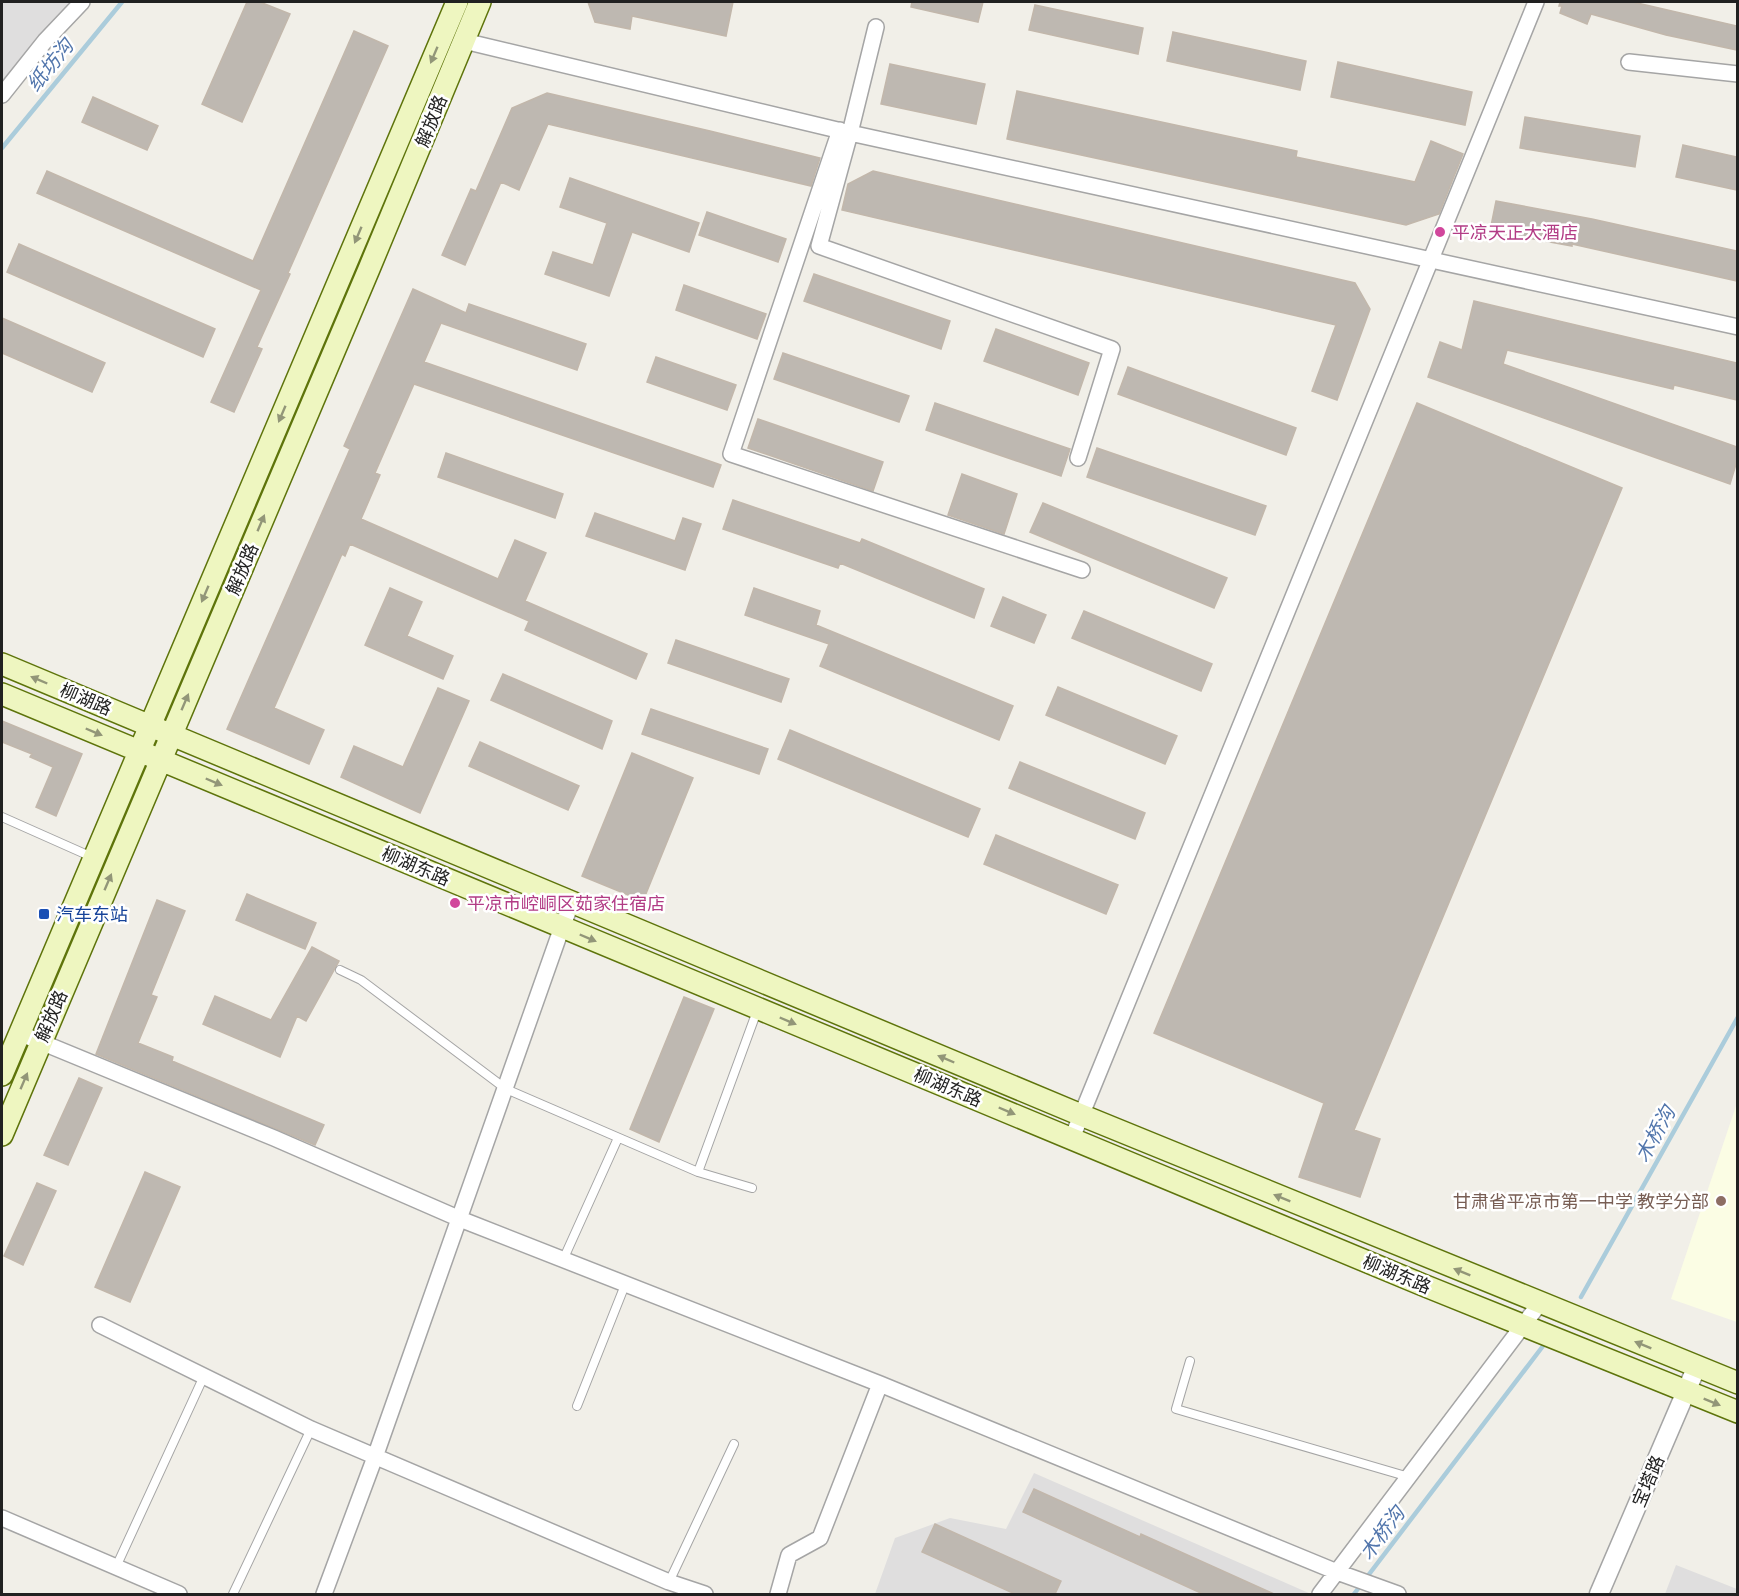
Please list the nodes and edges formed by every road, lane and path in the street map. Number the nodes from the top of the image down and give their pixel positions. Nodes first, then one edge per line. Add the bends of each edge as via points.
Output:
1 (82, 2) edge
2 (457, 2) edge
3 (480, 2) edge
4 (1536, 2) edge
5 (876, 27) dead end
6 (464, 41) junction
7 (1629, 62) dead end
8 (1737, 74) edge
9 (2, 95) edge
10 (845, 131) junction
11 (1432, 259) junction
12 (1737, 327) edge
13 (1078, 458) dead end
14 (1083, 570) dead end
15 (2, 664) edge
16 (2, 694) edge
17 (150, 726) junction
18 (171, 735) junction
19 (139, 751) junction
20 (160, 760) junction
21 (2, 818) edge
22 (94, 857) junction
23 (572, 902) junction
24 (562, 927) junction
25 (340, 970) dead end
26 (758, 1008) junction
27 (19, 1033) junction
28 (40, 1041) junction
29 (2, 1075) edge
30 (506, 1089) junction
31 (1081, 1115) junction
32 (2, 1135) edge
33 (618, 1138) junction
34 (1072, 1138) junction
35 (698, 1172) junction
36 (752, 1188) dead end
37 (460, 1219) junction
38 (563, 1260) junction
39 (624, 1285) junction
40 (1540, 1303) junction
41 (100, 1325) dead end
42 (1523, 1326) junction
43 (1190, 1361) dead end
44 (1697, 1366) junction
45 (204, 1376) junction
46 (1737, 1383) edge
47 (880, 1384) junction
48 (1687, 1392) junction
49 (577, 1406) dead end
50 (1737, 1412) edge
51 (311, 1429) junction
52 (734, 1444) dead end
53 (375, 1457) junction
54 (1409, 1477) junction
55 (2, 1518) edge
56 (116, 1567) junction
57 (1344, 1575) junction
58 (669, 1582) junction
59 (179, 1594) edge
60 (233, 1594) edge
61 (324, 1594) edge
62 (705, 1594) edge
63 (778, 1594) edge
64 (1320, 1594) edge
65 (1398, 1594) edge
66 (1599, 1594) edge

1 - 9 street via 45,40
2 -> 17 main road, 解放路
3 - 6 main road, 解放路
4 - 11 street
5 - 10 street
6 - 10 street
18 -> 6 main road, 解放路
7 - 8 street
10 - 11 street
10 - 13 street via 819,246 1112,349
10 - 14 street via 731,454
11 - 12 street
11 - 31 street
17 -> 15 main road, 柳湖路
16 -> 19 main road, 柳湖路
17 - 18 main road, 柳湖路
17 - 19 main road, 解放路
18 - 20 main road, 解放路
18 - 23 main road, 柳湖东路
19 - 20 main road, 柳湖路
19 - 22 main road, 解放路
20 -> 24 main road, 柳湖东路
28 -> 20 main road, 解放路
21 - 22 lane
22 - 27 main road, 解放路
23 - 24 street
31 -> 23 main road, 柳湖东路
24 -> 26 main road, 柳湖东路
24 - 30 street
25 - 30 lane via 361,980
26 -> 34 main road, 柳湖东路
26 - 35 lane
27 - 28 street
27 - 29 main road, 解放路
32 -> 28 main road, 解放路
28 - 37 street
30 - 33 lane
30 - 37 street
31 - 34 street
40 -> 31 main road, 柳湖东路
33 - 35 lane
33 - 38 lane
34 - 42 main road, 柳湖东路
35 - 36 lane
37 - 38 street
37 - 53 street
38 - 39 street
39 - 47 street
39 - 49 lane
40 - 42 street
44 -> 40 main road, 柳湖东路
41 - 45 street
42 - 48 main road, 柳湖东路
42 - 54 street
43 - 54 lane via 1176,1409
44 - 46 main road, 柳湖东路
44 - 48 street, 宝塔路
45 - 51 street
45 - 56 lane
47 - 57 street
47 - 63 street via 820,1538 789,1555
48 -> 50 main road, 柳湖东路
48 - 66 street, 宝塔路
51 - 53 street
51 - 60 lane
52 - 58 lane
53 - 58 street
53 - 61 street
54 - 57 street
55 - 56 street
56 - 59 street
57 - 64 street
57 - 65 street
58 - 62 street

